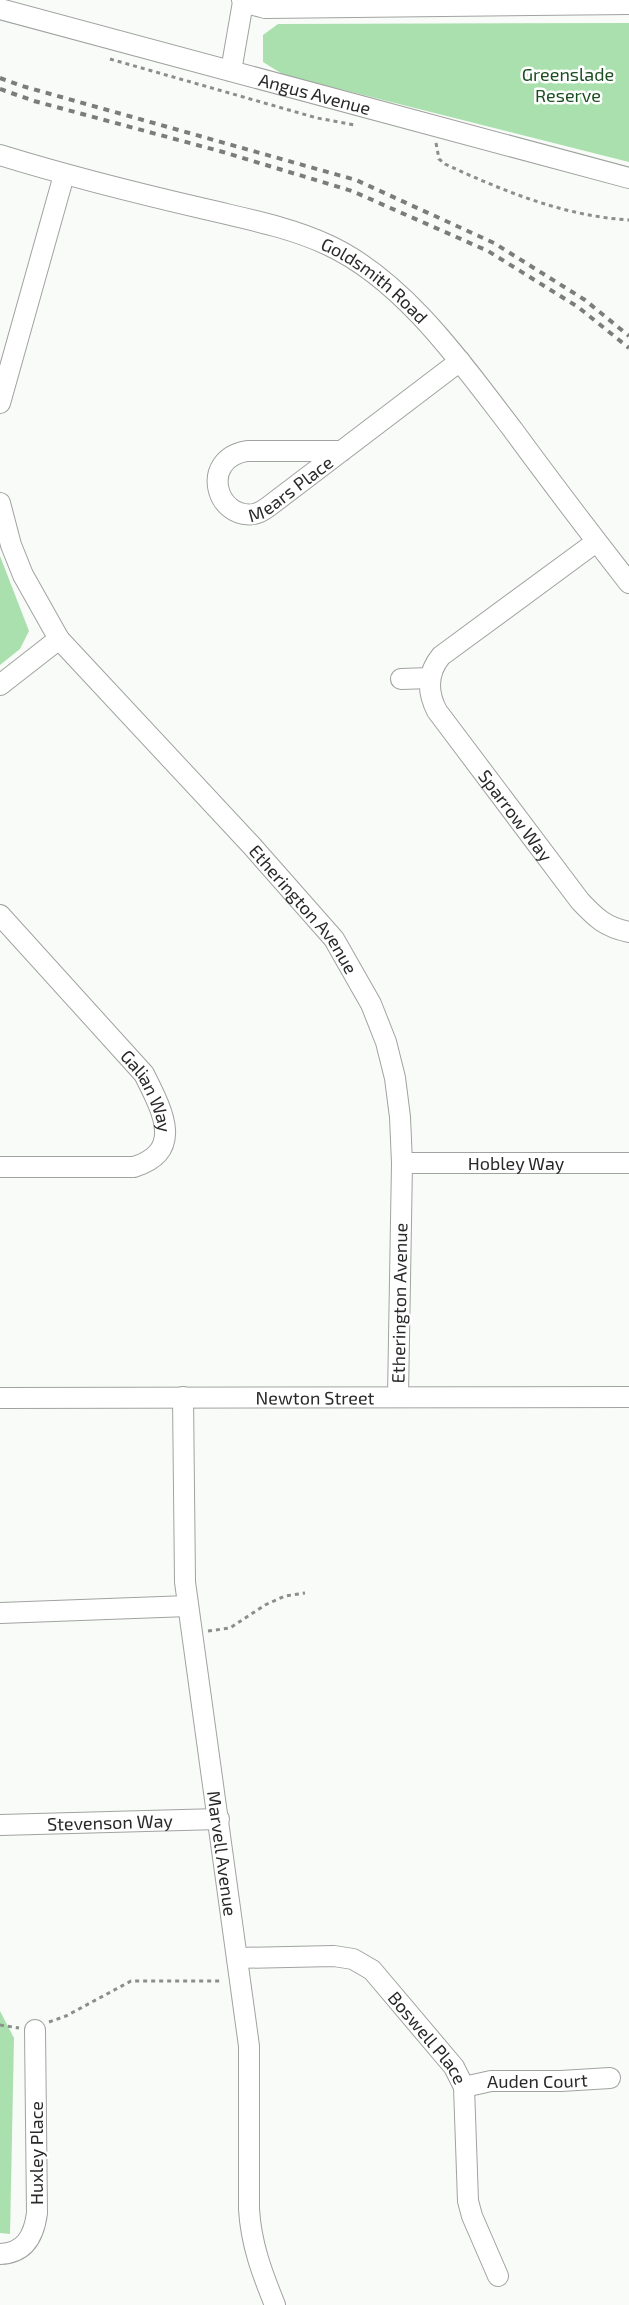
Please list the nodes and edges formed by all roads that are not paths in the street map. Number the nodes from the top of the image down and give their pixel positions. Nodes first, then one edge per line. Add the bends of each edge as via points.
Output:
1 (242, 1) edge
2 (629, 4) edge
3 (0, 9) edge
4 (231, 71) junction
5 (0, 154) edge
6 (64, 175) junction
7 (629, 178) edge
8 (460, 361) junction
9 (0, 403) edge
10 (342, 452) junction
11 (0, 503) edge
12 (596, 542) junction
13 (629, 584) edge
14 (59, 639) junction
15 (430, 678) junction
16 (401, 679) dead end
17 (0, 685) edge
18 (0, 915) edge
19 (629, 932) edge
20 (629, 1162) edge
21 (402, 1163) junction
22 (0, 1167) edge
23 (398, 1397) junction
24 (629, 1397) edge
25 (0, 1398) edge
26 (183, 1398) junction
27 (188, 1606) junction
28 (0, 1613) edge
29 (219, 1819) junction
30 (0, 1824) edge
31 (237, 1958) junction
32 (35, 2030) road end
33 (610, 2078) dead end
34 (464, 2087) junction
35 (0, 2254) edge
36 (498, 2276) dead end
37 (275, 2305) edge

1 - 2 street via 264,8
1 - 4 street
3 - 4 street, Angus Avenue
4 - 7 street, Angus Avenue
5 - 6 street, Goldsmith Road
6 - 8 street, Goldsmith Road via 254,221 328,244 383,280
6 - 9 street
8 - 10 street, Mears Place
8 - 12 street, Goldsmith Road
10 - 10 street, Mears Place via 268,508 255,514 230,508 218,488 222,466 235,453
11 - 14 street, Etherington Avenue via 23,575
12 - 13 street, Goldsmith Road
12 - 15 street via 441,656
14 - 17 street
14 - 21 street, Etherington Avenue via 334,939 371,1004 386,1042 395,1078
15 - 16 street
15 - 19 street, Sparrow Way via 431,700 437,711 580,900 598,920
18 - 22 street, Galian Way via 144,1074 154,1094 166,1135 164,1146 157,1155 150,1162 134,1167
20 - 21 street, Hobley Way
21 - 23 street, Etherington Avenue
23 - 24 street, Newton Street
23 - 26 street, Newton Street
25 - 26 street, Newton Street
26 - 27 street, Marvell Avenue via 183,1552
27 - 28 street
27 - 29 street, Marvell Avenue
29 - 30 street, Stevenson Way
29 - 31 street, Marvell Avenue
31 - 34 street, Boswell Place via 334,1956 353,1959 372,1970 454,2067
31 - 37 street, Marvell Avenue via 249,2046 250,2232
32 - 35 street, Huxley Place via 35,2227 24,2247 16,2252
33 - 34 street, Auden Court via 561,2082 490,2081
34 - 36 street, Boswell Place via 468,2201

